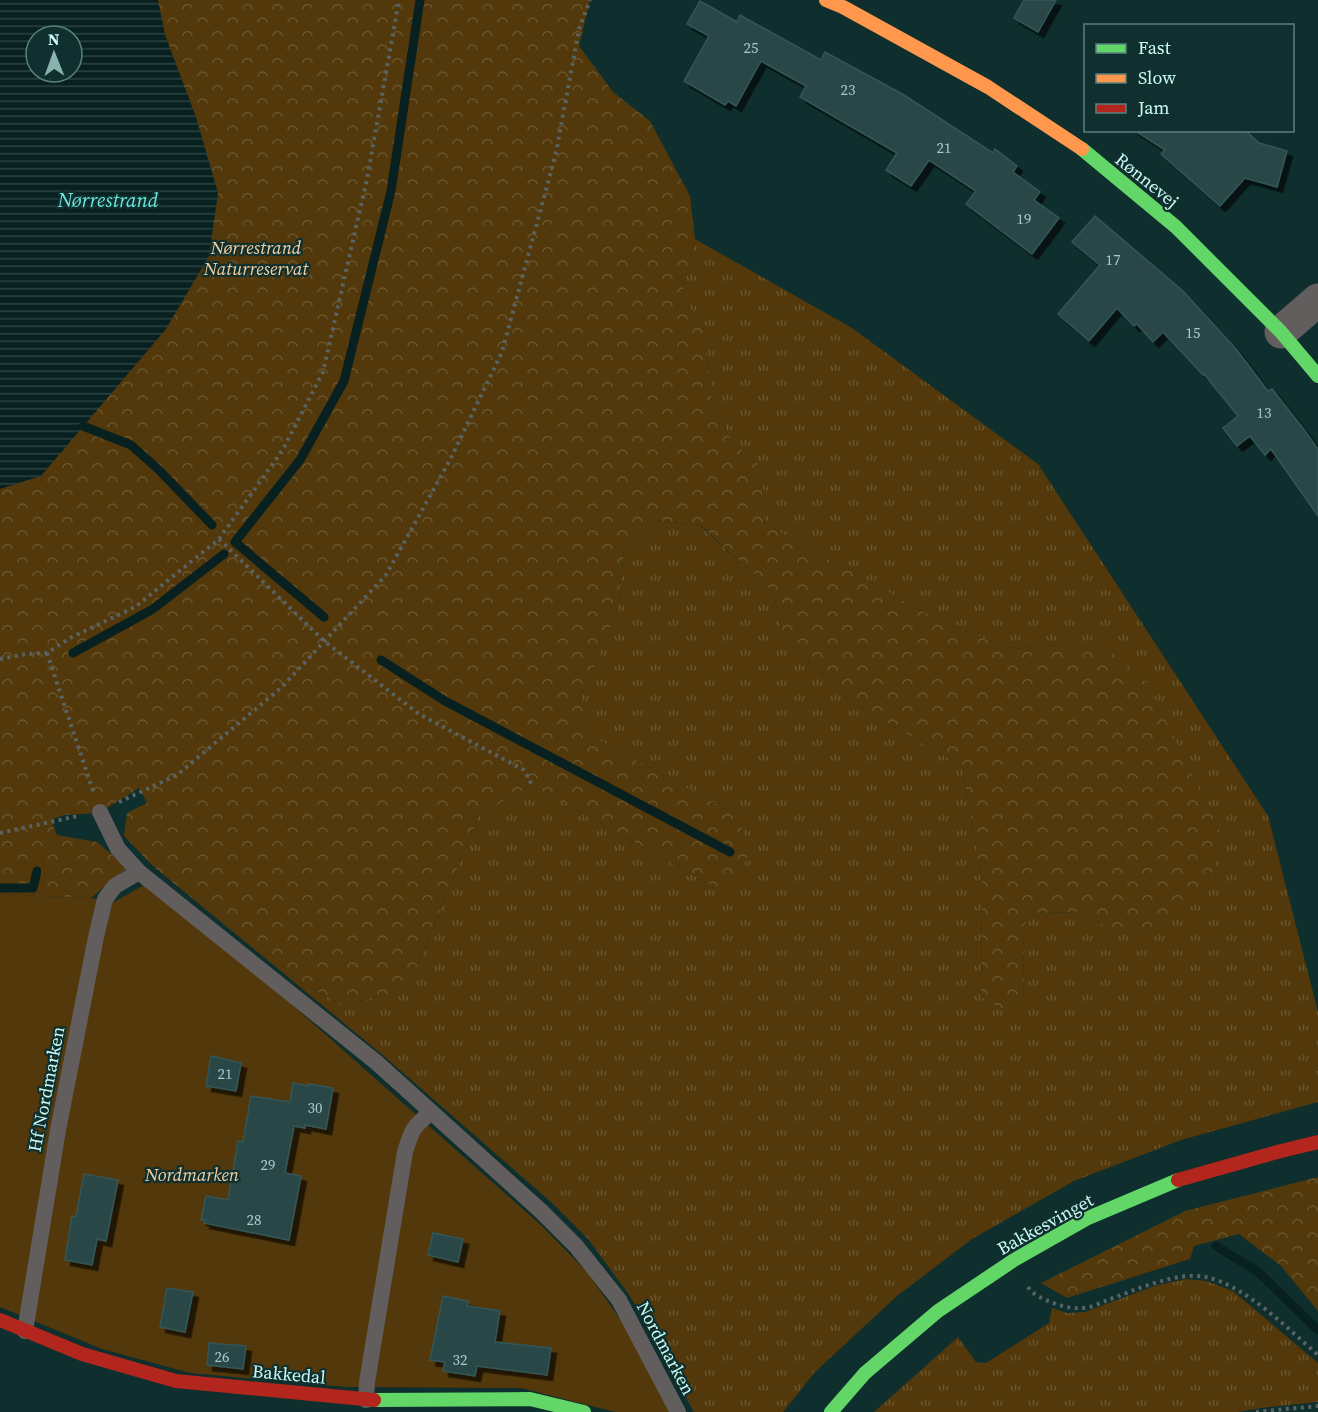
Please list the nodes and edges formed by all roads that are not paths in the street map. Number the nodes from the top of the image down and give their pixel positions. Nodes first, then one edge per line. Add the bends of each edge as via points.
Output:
1 (838, 2) edge
2 (1318, 300) edge
3 (1281, 332) junction
4 (1318, 376) edge
5 (100, 812) road end
6 (139, 872) junction
7 (431, 1112) junction
8 (1318, 1142) edge
9 (0, 1320) edge
10 (25, 1331) junction
11 (366, 1400) junction
12 (584, 1412) edge
13 (678, 1412) edge
14 (831, 1412) edge

1 - 3 street, Rønnevej via 988,87 1080,148 1176,227
2 - 3 street
3 - 4 street, Rønnevej
5 - 6 lane, Nordmarken via 118,849
6 - 7 lane, Nordmarken via 376,1062
6 - 10 lane, Hf Nordmarken via 115,886 105,899 58,1130
7 - 11 lane via 416,1125 405,1152
7 - 13 lane, Nordmarken via 576,1246 619,1300
8 - 14 street, Bakkesvinget via 1176,1181 1088,1218 1014,1260 938,1311 865,1373
9 - 10 street, Bakkedal
10 - 11 street, Bakkedal via 82,1354 176,1382
11 - 12 street, Bakkedal via 530,1399

